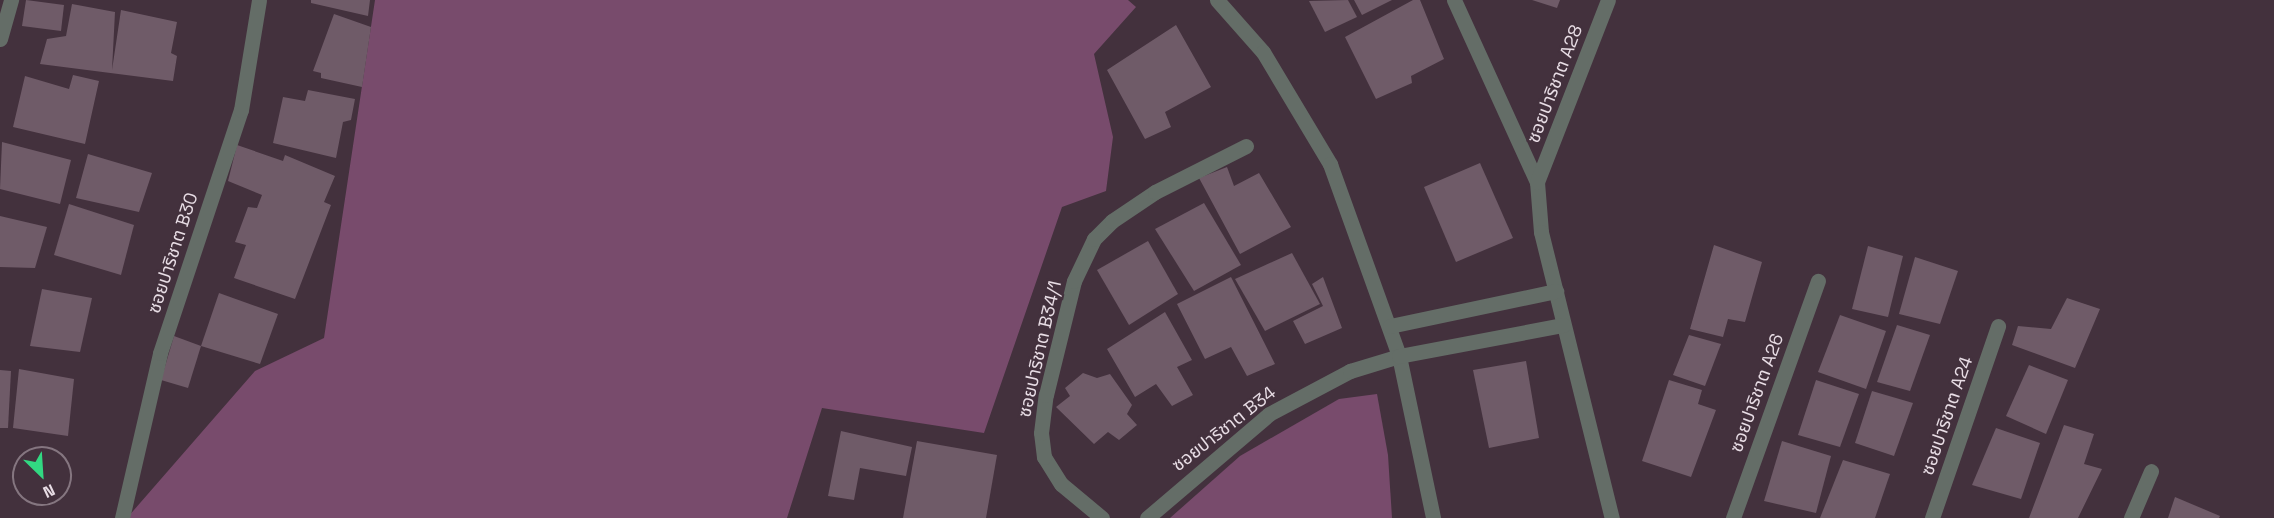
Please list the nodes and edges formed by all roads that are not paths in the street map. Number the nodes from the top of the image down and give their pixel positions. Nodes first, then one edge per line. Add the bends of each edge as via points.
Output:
1 (11, 0) edge
2 (260, 0) edge
3 (1217, 0) edge
4 (1454, 0) edge
5 (1608, 0) edge
6 (0, 39) edge
7 (1246, 146) dead end
8 (1537, 182) junction
9 (1818, 281) dead end
10 (1556, 291) junction
11 (1563, 325) junction
12 (1390, 326) junction
13 (1998, 326) dead end
14 (1399, 356) junction
15 (2151, 471) dead end
16 (122, 518) edge
17 (1102, 518) edge
18 (1147, 518) edge
19 (1432, 518) edge
20 (1612, 518) edge
21 (1733, 518) edge
22 (1932, 518) edge
23 (2131, 518) edge

1 - 6 street
2 - 16 street, ซอยปาริชาต B30 via 241,110 160,353
3 - 12 street via 1263,52 1330,164
4 - 8 street
5 - 8 street, ซอยปาริชาต A28
7 - 17 street, ซอยปาริชาต B34/1 via 1155,192 1112,221 1094,238 1074,281 1046,395 1041,433 1044,457 1061,484
8 - 10 street via 1541,232
9 - 21 street, ซอยปาริชาต A26
10 - 11 street
10 - 12 street
11 - 14 street, ซอยปาริชาต B34
11 - 20 street
12 - 14 street
13 - 22 street, ซอยปาริชาต A24
14 - 18 street, ซอยปาริชาต B34 via 1350,371 1269,414
14 - 19 street
15 - 23 street

